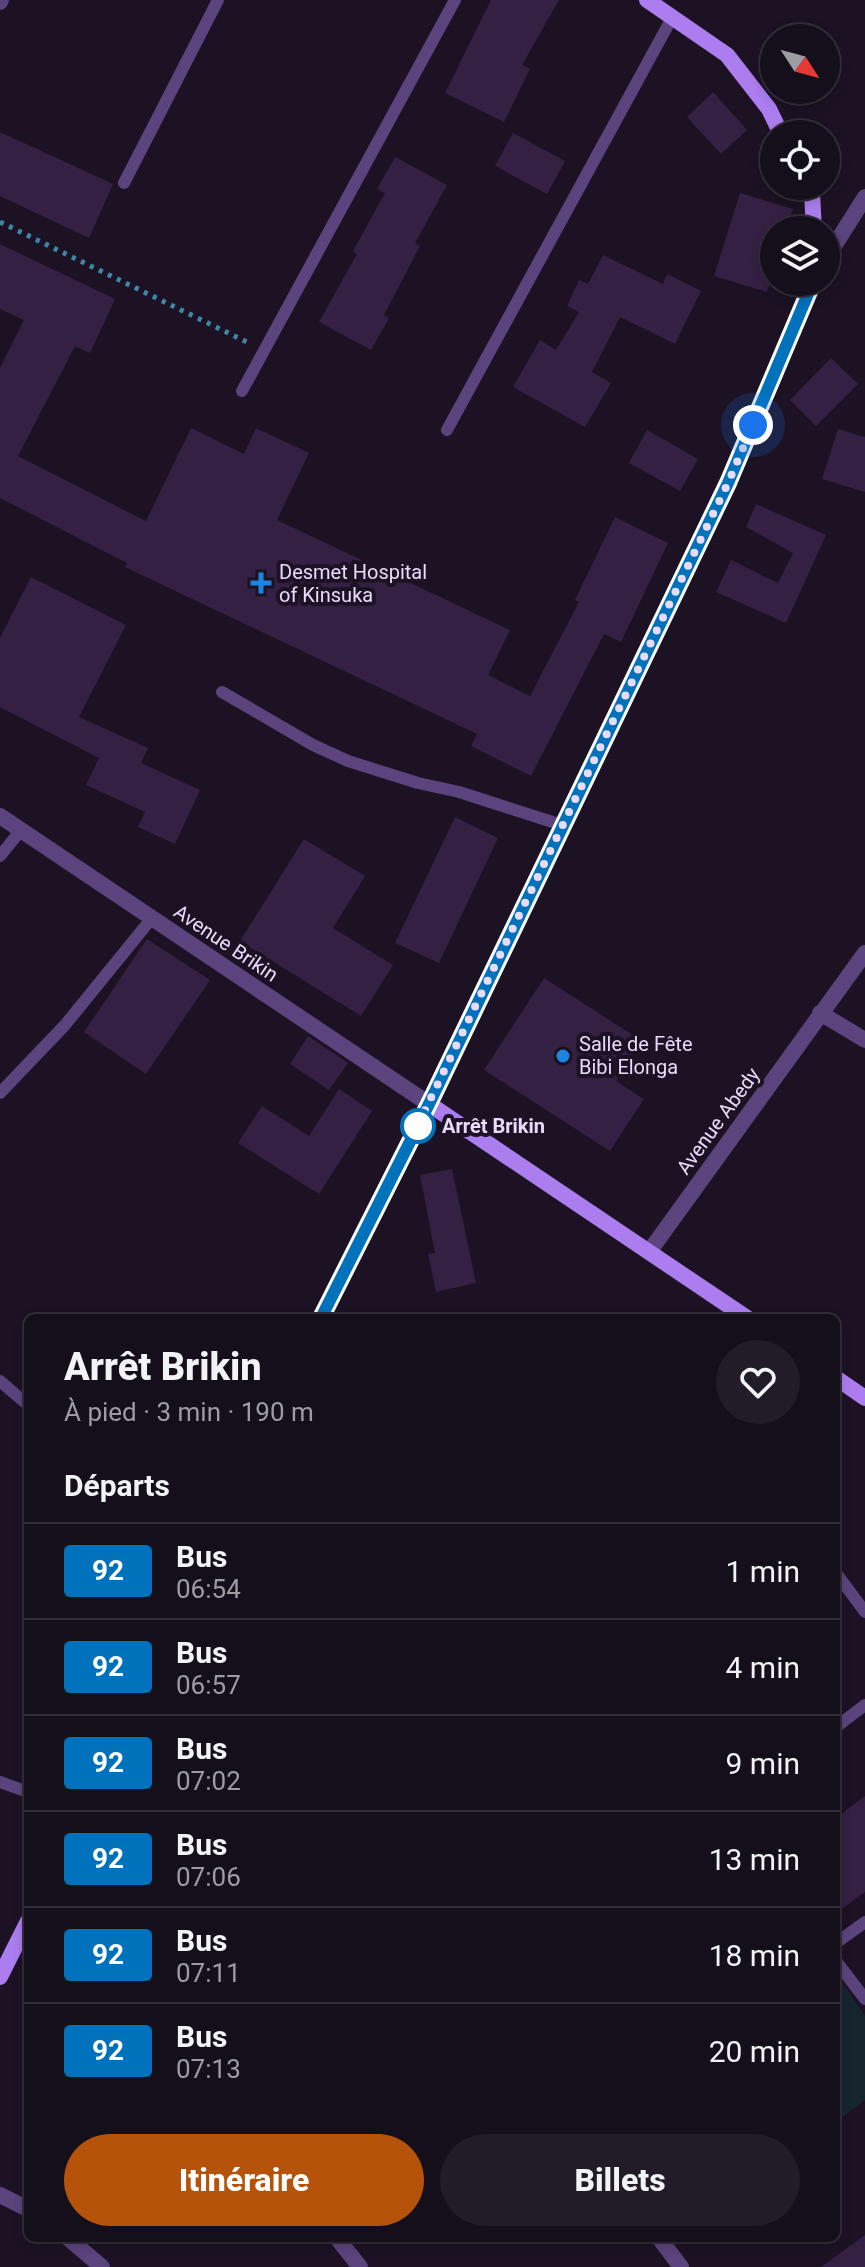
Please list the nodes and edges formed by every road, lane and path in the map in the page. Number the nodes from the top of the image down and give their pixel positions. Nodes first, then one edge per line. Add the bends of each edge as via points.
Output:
1 (218, 0) edge
2 (455, 0) edge
3 (653, 2) edge
4 (673, 16) junction
5 (774, 120) edge
6 (124, 183) dead end
7 (865, 197) edge
8 (0, 222) edge
9 (840, 237) edge
10 (807, 296) edge
11 (264, 351) junction
12 (242, 391) dead end
13 (447, 430) dead end
14 (222, 692) dead end
15 (0, 816) edge
16 (562, 825) junction
17 (21, 830) junction
18 (0, 856) edge
19 (152, 918) junction
20 (865, 953) edge
21 (820, 1013) junction
22 (865, 1040) edge
23 (0, 1093) edge
24 (429, 1104) junction
25 (649, 1252) junction
26 (323, 1314) edge
27 (741, 1314) edge
28 (0, 1381) edge
29 (840, 1381) edge
30 (865, 1398) edge
31 (24, 1402) edge
32 (840, 1578) edge
33 (865, 1612) edge
34 (865, 1705) edge
35 (840, 1724) edge
36 (0, 1782) edge
37 (24, 1791) edge
38 (865, 1922) edge
39 (24, 1929) edge
40 (840, 1940) edge
41 (840, 1966) edge
42 (0, 1977) edge
43 (865, 1999) edge
44 (0, 2195) edge
45 (24, 2207) edge
46 (73, 2242) edge
47 (340, 2242) edge
48 (662, 2242) edge
49 (102, 2267) edge
50 (360, 2267) edge
51 (681, 2267) edge

1 - 6 lane
2 - 11 lane
3 - 4 street
4 - 5 street via 727,55
4 - 13 lane
7 - 9 street
8 - 11 path
10 - 16 street via 728,483
11 - 12 lane
14 - 16 lane via 348,761
15 - 17 street, Avenue Brikin
16 - 24 street
17 - 18 lane
17 - 19 street, Avenue Brikin
19 - 23 lane via 65,1025
19 - 24 street, Avenue Brikin
20 - 21 street, Avenue Abedy
21 - 22 street
21 - 25 street, Avenue Abedy
24 - 25 street
24 - 26 street
25 - 27 street
28 - 31 lane
29 - 30 street
32 - 33 lane
34 - 35 lane
36 - 37 lane
38 - 40 lane
39 - 42 street
41 - 43 lane
44 - 45 street
46 - 49 street
47 - 50 street
48 - 51 street

